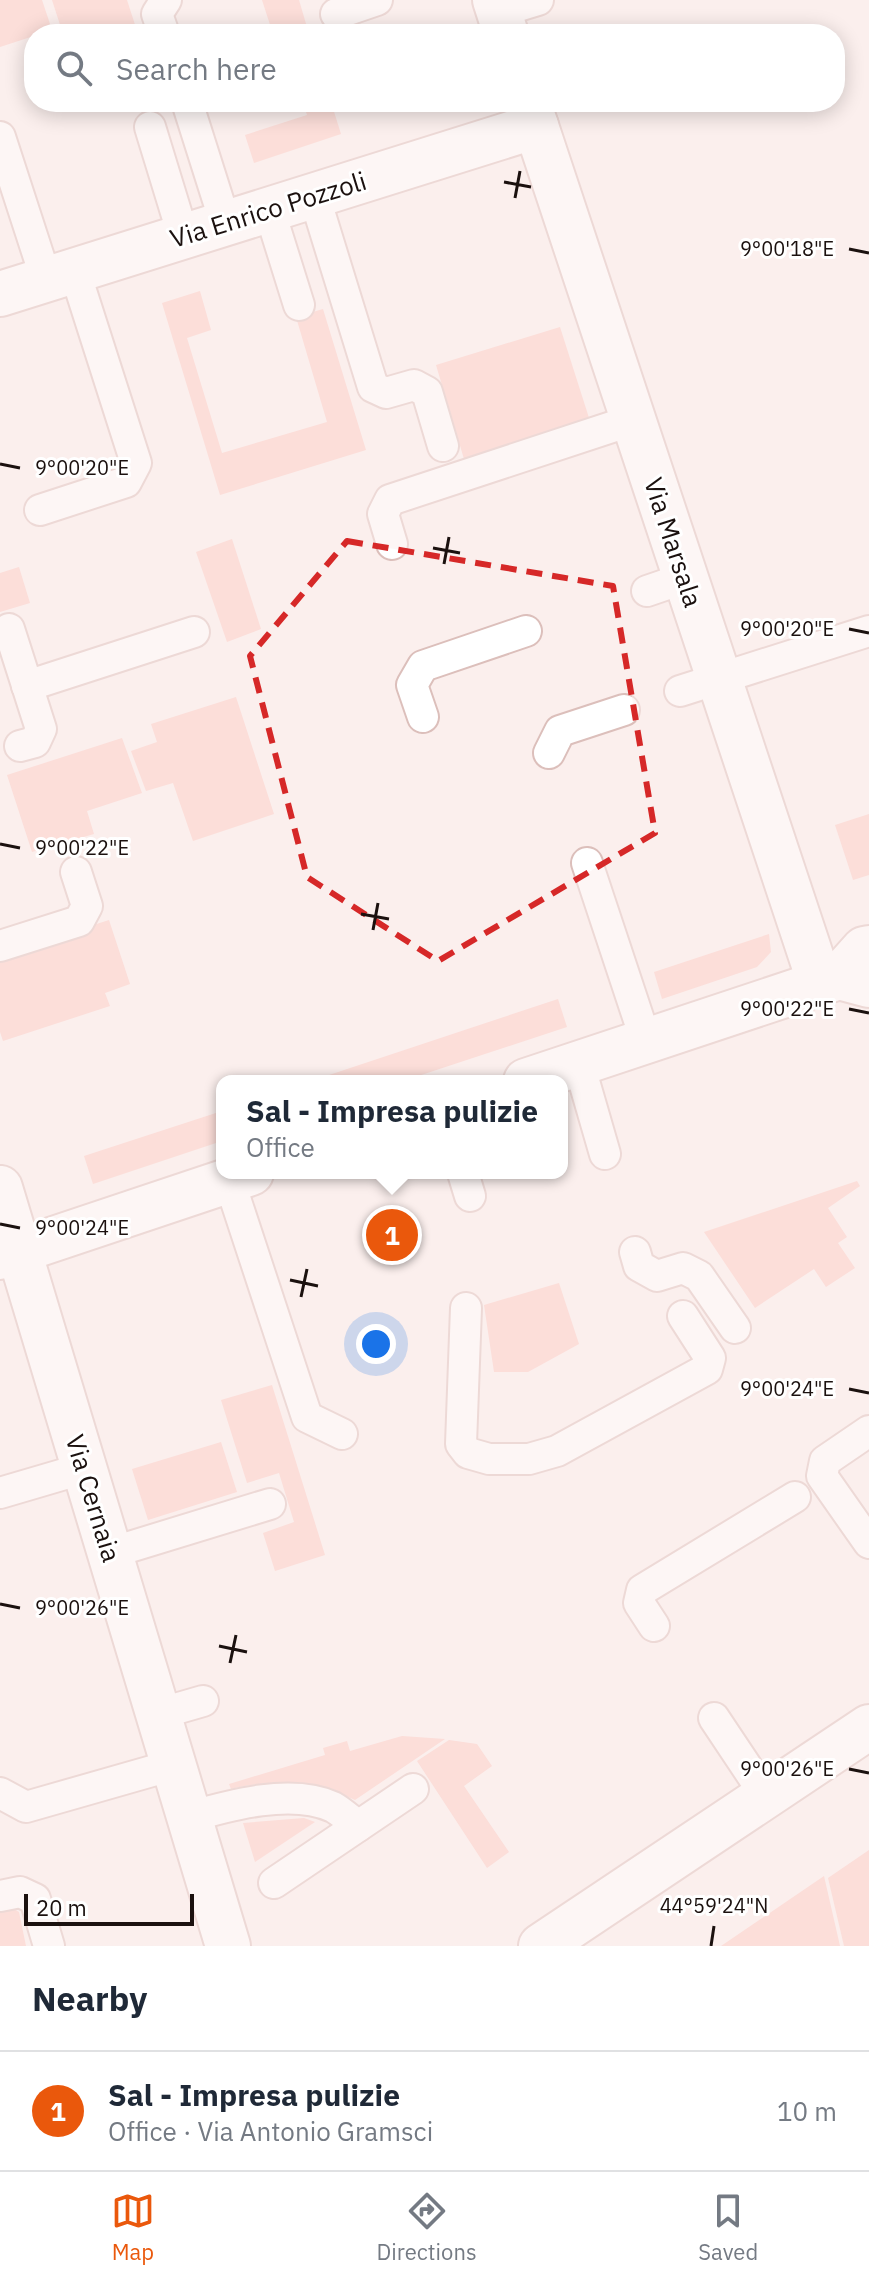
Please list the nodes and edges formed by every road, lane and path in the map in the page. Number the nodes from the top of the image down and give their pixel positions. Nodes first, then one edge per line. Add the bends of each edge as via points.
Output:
1 (166, 0) edge
2 (377, 0) edge
3 (336, 14) dead end
4 (160, 24) edge
5 (190, 112) edge
6 (532, 114) edge
7 (150, 127) dead end
8 (0, 137) edge
9 (314, 195) junction
10 (269, 209) junction
11 (225, 222) junction
12 (183, 235) junction
13 (60, 274) junction
14 (1, 289) edge
15 (299, 305) dead end
16 (633, 420) junction
17 (443, 446) dead end
18 (40, 510) dead end
19 (392, 544) dead end
20 (9, 629) dead end
21 (526, 631) dead end
22 (869, 631) edge
23 (194, 632) dead end
24 (699, 685) junction
25 (27, 686) junction
26 (624, 710) dead end
27 (423, 717) dead end
28 (20, 746) dead end
29 (549, 753) dead end
30 (587, 863) dead end
31 (76, 872) dead end
32 (0, 946) edge
33 (849, 973) edge
34 (646, 1041) junction
35 (579, 1064) junction
36 (545, 1075) edge
37 (605, 1154) dead end
38 (234, 1179) edge
39 (241, 1179) edge
40 (0, 1188) edge
41 (635, 1252) dead end
42 (10, 1254) edge
43 (466, 1308) dead end
44 (683, 1316) dead end
45 (735, 1328) dead end
46 (869, 1431) edge
47 (342, 1434) dead end
48 (85, 1468) junction
49 (0, 1493) edge
50 (795, 1497) dead end
51 (270, 1504) dead end
52 (869, 1543) edge
53 (110, 1553) junction
54 (654, 1626) dead end
55 (203, 1701) dead end
56 (158, 1714) junction
57 (714, 1718) dead end
58 (869, 1727) edge
59 (173, 1765) junction
60 (413, 1789) dead end
61 (0, 1793) edge
62 (766, 1796) junction
63 (189, 1817) junction
64 (358, 1826) junction
65 (274, 1883) dead end
66 (0, 1896) edge
67 (49, 1946) edge
68 (228, 1946) edge
69 (541, 1946) edge

1 - 4 lane via 157,14
2 - 3 lane
5 - 11 lane
6 - 9 street, Via Enrico Pozzoli
6 - 16 street, Via Marsala
7 - 12 lane
8 - 13 lane
9 - 10 street, Via Enrico Pozzoli
9 - 17 lane via 373,387 386,393 414,385 427,392
10 - 11 street, Via Enrico Pozzoli
10 - 15 lane
11 - 12 street, Via Enrico Pozzoli
12 - 13 street, Via Enrico Pozzoli
13 - 14 street, Via Enrico Pozzoli
13 - 18 lane via 136,463 126,482
16 - 19 lane via 390,500 383,514
16 - 24 street, Via Marsala via 666,585
20 - 25 lane
21 - 27 lane via 423,666 412,685
22 - 24 lane
23 - 25 lane
24 - 33 street, Via Marsala
25 - 28 lane via 41,729 35,742
26 - 29 lane via 560,731
30 - 34 lane
31 - 32 lane via 87,906 79,921
33 - 34 street
34 - 35 street
35 - 36 street
35 - 37 lane
38 - 42 street
39 - 47 lane via 307,1417
40 - 42 street, Via Cernaia
41 - 45 lane via 639,1266 657,1276 683,1268 699,1276
42 - 48 street, Via Cernaia
43 - 44 lane via 461,1444 468,1453 489,1459 529,1459 557,1451 707,1369 710,1358
46 - 52 lane via 825,1461 822,1476
48 - 49 lane
48 - 53 street, Via Cernaia
50 - 54 lane via 642,1590 639,1603
51 - 53 lane
53 - 56 street, Via Cernaia
55 - 56 lane
56 - 59 street, Via Cernaia
57 - 62 lane
58 - 62 street
59 - 61 lane via 26,1807
59 - 63 street, Via Cernaia
60 - 64 lane
62 - 69 street
63 - 64 lane via 234,1804 299,1800 337,1809
63 - 68 street, Via Cernaia
64 - 65 lane
66 - 67 lane via 20,1892 35,1899

